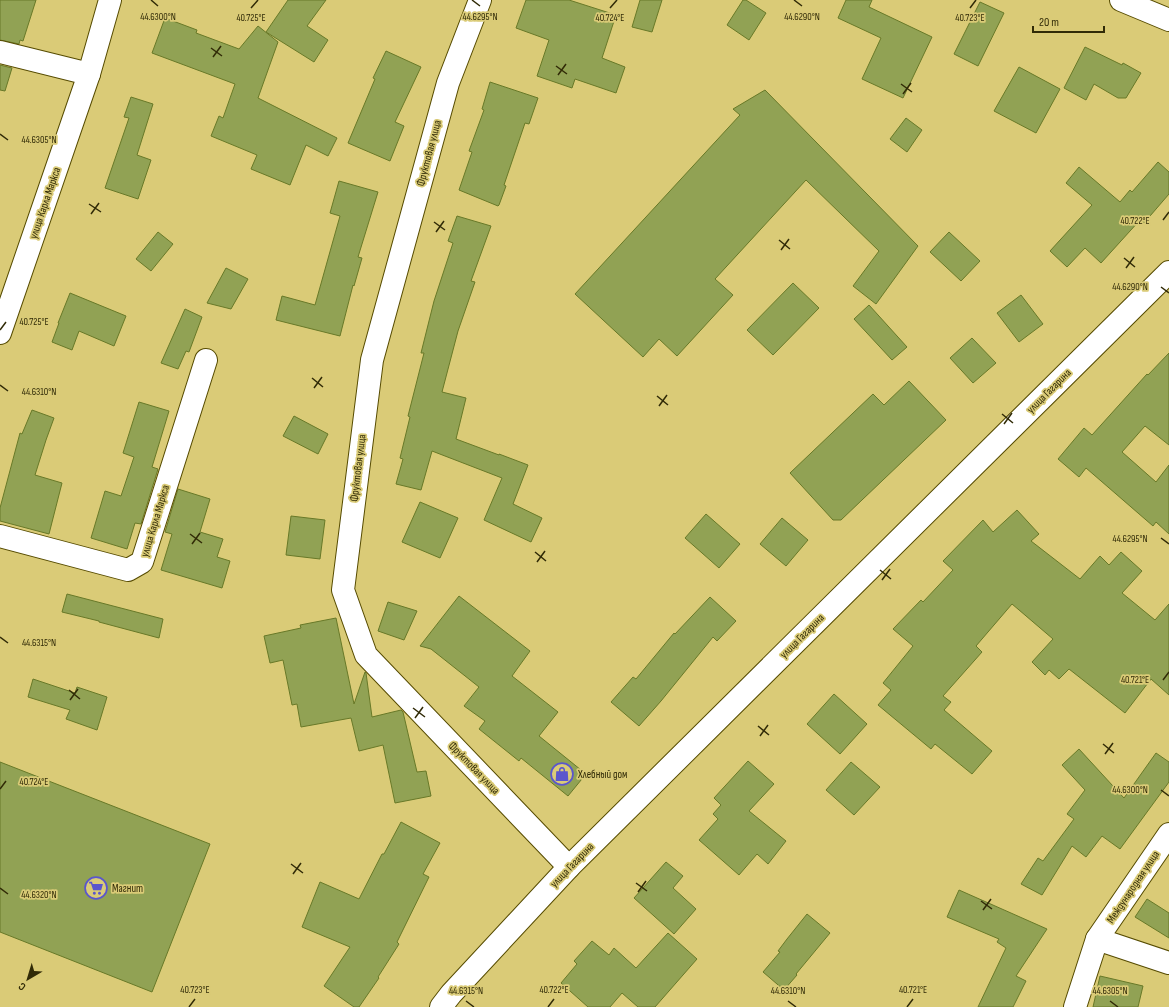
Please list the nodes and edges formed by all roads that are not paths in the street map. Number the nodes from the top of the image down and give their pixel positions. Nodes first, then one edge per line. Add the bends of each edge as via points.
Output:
1 (110, 0) edge
2 (480, 0) edge
3 (1121, 0) edge
4 (1169, 20) edge
5 (0, 52) edge
6 (90, 74) junction
7 (1169, 272) edge
8 (0, 333) edge
9 (206, 360) dead end
10 (0, 536) edge
11 (1169, 834) edge
12 (569, 867) junction
13 (1097, 939) junction
14 (1169, 963) edge
15 (441, 1007) edge
16 (1075, 1007) edge

1 - 6 street, улица Карла Маркса
2 - 12 street, Фруктовая улица via 448,83 372,360 343,590 366,655
3 - 4 street
5 - 6 street
6 - 8 street, улица Карла Маркса
7 - 12 street, улица Гагарина
9 - 10 street, улица Карла Маркса via 142,562 128,570
11 - 13 street, Международная улица
12 - 15 street, улица Гагарина
13 - 14 street
13 - 16 street, Международная улица

